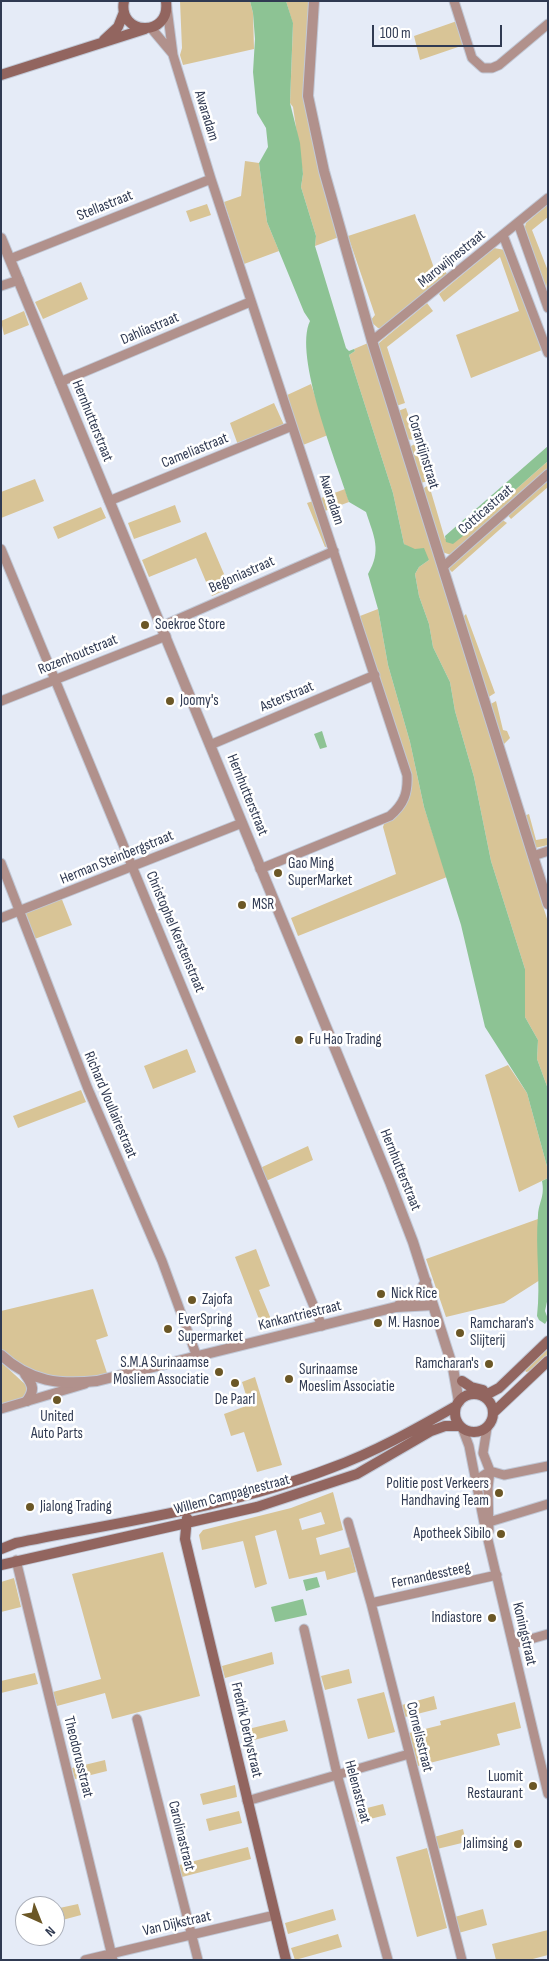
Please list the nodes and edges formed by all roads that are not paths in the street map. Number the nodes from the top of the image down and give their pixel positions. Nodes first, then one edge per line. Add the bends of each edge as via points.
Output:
1 (124, 1) edge
2 (314, 1) edge
3 (454, 1) edge
4 (167, 4) edge
5 (124, 12) junction
6 (548, 24) edge
7 (148, 28) junction
8 (99, 44) junction
9 (173, 55) junction
10 (1, 75) edge
11 (211, 179) junction
12 (548, 198) edge
13 (518, 223) junction
14 (504, 235) junction
15 (1, 238) edge
16 (10, 259) junction
17 (18, 280) junction
18 (1, 286) edge
19 (250, 302) junction
20 (548, 308) edge
21 (372, 341) junction
22 (548, 353) edge
23 (60, 382) junction
24 (292, 426) junction
25 (548, 474) edge
26 (109, 502) junction
27 (1, 549) edge
28 (334, 550) junction
29 (443, 567) junction
30 (164, 631) junction
31 (375, 675) junction
32 (55, 679) junction
33 (1, 701) edge
34 (210, 744) junction
35 (242, 823) junction
36 (548, 851) edge
37 (533, 856) junction
38 (1, 862) edge
39 (133, 867) junction
40 (260, 869) junction
41 (548, 904) edge
42 (19, 911) junction
43 (1, 918) edge
44 (426, 1282) junction
45 (433, 1305) junction
46 (396, 1307) junction
47 (322, 1326) junction
48 (548, 1341) edge
49 (1, 1356) edge
50 (197, 1357) junction
51 (548, 1362) edge
52 (453, 1368) junction
53 (22, 1372) junction
54 (97, 1381) junction
55 (462, 1381) junction
56 (499, 1388) junction
57 (472, 1394) junction
58 (484, 1396) junction
59 (27, 1401) junction
60 (458, 1404) junction
61 (1, 1410) edge
62 (494, 1412) junction
63 (461, 1428) junction
64 (487, 1428) junction
65 (548, 1466) edge
66 (490, 1471) junction
67 (475, 1484) junction
68 (548, 1504) edge
69 (191, 1508) junction
70 (348, 1522) dead end
71 (487, 1522) junction
72 (185, 1524) junction
73 (1, 1549) edge
74 (16, 1560) junction
75 (1, 1565) edge
76 (496, 1576) junction
77 (371, 1603) junction
78 (304, 1629) dead end
79 (548, 1634) edge
80 (513, 1644) junction
81 (137, 1719) dead end
82 (409, 1754) junction
83 (337, 1774) junction
84 (548, 1794) edge
85 (247, 1801) junction
86 (275, 1915) junction
87 (193, 1935) junction
88 (112, 1957) edge
89 (85, 1960) edge
90 (198, 1960) edge
91 (286, 1960) edge
92 (388, 1960) edge
93 (462, 1960) edge

1 - 5 main road
2 - 21 street, Corantijnstraat via 308,96 324,170
3 - 6 street via 472,58 484,68 499,65
4 - 7 main road via 162,20
4 - 9 street, Awaradam
5 - 7 main road via 131,24
5 - 8 main road via 118,27
7 - 8 main road
7 - 9 street, Awaradam via 162,39
8 - 10 main road
9 - 11 street, Awaradam
11 - 16 street, Stellastraat
11 - 19 street, Awaradam
12 - 13 street, Marowijnestraat
13 - 14 street, Marowijnestraat
13 - 20 street
14 - 21 street, Marowijnestraat
14 - 22 street
15 - 16 street, Hernhutterstraat
16 - 17 street, Hernhutterstraat
17 - 18 street
17 - 23 street, Hernhutterstraat
19 - 23 street, Dahliastraat
19 - 24 street, Awaradam
21 - 29 street, Corantijnstraat
23 - 26 street, Hernhutterstraat
24 - 26 street, Cameliastraat
24 - 28 street, Awaradam
25 - 29 street, Cotticastraat
26 - 30 street, Hernhutterstraat
27 - 32 street, Christophel Kerstenstraat
28 - 30 street, Begoniastraat
28 - 31 street, Awaradam
29 - 37 street, Corantijnstraat
30 - 32 street, Rozenhoutstraat
30 - 34 street, Hernhutterstraat
31 - 34 street, Asterstraat
31 - 40 street, Awaradam via 407,774 405,799 390,816
32 - 33 street, Rozenhoutstraat
32 - 39 street, Christophel Kerstenstraat
34 - 35 street, Hernhutterstraat
35 - 39 street, Herman Steinbergstraat
35 - 40 street, Hernhutterstraat
36 - 37 street
37 - 41 street, Corantijnstraat
38 - 42 street, Richard Voullairestraat
39 - 42 street, Herman Steinbergstraat
39 - 47 street, Christophel Kerstenstraat
40 - 44 street, Hernhutterstraat via 390,1182
42 - 43 street, Herman Steinbergstraat
42 - 50 street, Richard Voullairestraat via 88,1089 162,1261
44 - 45 street, Hernhutterstraat
44 - 46 street via 418,1295
45 - 46 street, Kankantriestraat
45 - 52 street, Hernhutterstraat
46 - 47 street, Kankantriestraat
47 - 50 street, Kankantriestraat
48 - 56 main road
49 - 53 street
50 - 54 street, Kankantriestraat
51 - 62 main road
52 - 55 street, Hernhutterstraat
52 - 60 street, Hernhutterstraat
53 - 54 street via 49,1382
53 - 59 street via 33,1385
54 - 59 street, Kankantriestraat
55 - 56 main road via 477,1389
55 - 57 street, Hernhutterstraat
56 - 58 main road
57 - 58 main road
57 - 60 main road
58 - 62 main road
59 - 61 street, Kankantriestraat
60 - 63 main road via 455,1417
60 - 69 main road, Willem Campagnestraat via 387,1444 330,1469
62 - 64 main road
63 - 64 main road via 477,1433
63 - 67 street, Koningstraat via 469,1446
63 - 72 main road, Willem Campagnestraat via 444,1426 431,1431 351,1476 257,1507
64 - 66 street, Koningstraat via 483,1453
65 - 66 street via 504,1474
66 - 67 street
66 - 71 street, Koningstraat
67 - 71 street, Koningstraat
68 - 71 street
69 - 72 main road, Fredrik Derbystraat
69 - 73 main road, Willem Campagnestraat
70 - 77 street, Cornelisstraat
71 - 76 street, Koningstraat
72 - 74 main road, Willem Campagnestraat
72 - 85 main road, Fredrik Derbystraat via 185,1539
74 - 75 main road, Willem Campagnestraat
74 - 88 street, Theodorusstraat
76 - 77 street, Fernandessteeg
76 - 80 street, Koningstraat
77 - 82 street, Cornelisstraat
78 - 83 street, Helenastraat
79 - 80 street
80 - 84 street, Koningstraat
81 - 87 street, Carolinastraat
82 - 83 street
82 - 93 street, Cornelisstraat
83 - 85 street
83 - 92 street, Helenastraat
85 - 86 main road, Fredrik Derbystraat
86 - 87 street, Van Dijkstraat
86 - 91 main road, Fredrik Derbystraat
87 - 88 street, Van Dijkstraat
87 - 90 street, Carolinastraat
88 - 89 street, Van Dijkstraat

